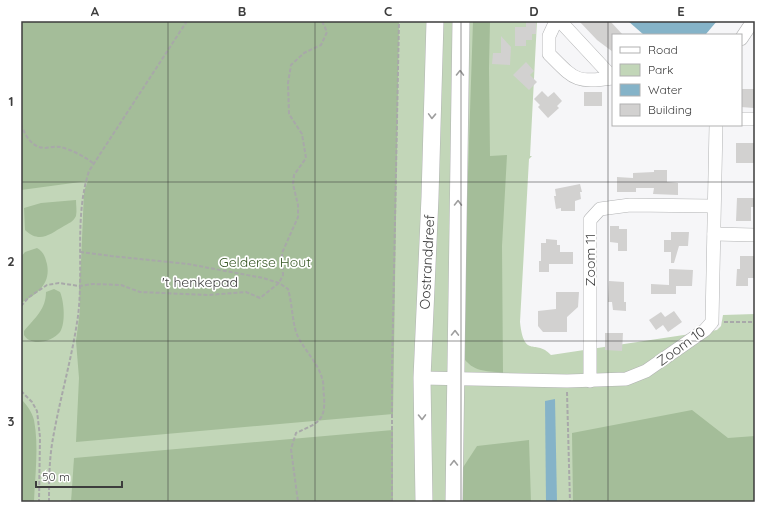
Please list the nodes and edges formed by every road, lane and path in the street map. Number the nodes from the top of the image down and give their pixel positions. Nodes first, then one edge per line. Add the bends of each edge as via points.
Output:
1 (187, 21) edge
2 (322, 21) edge
3 (399, 21) edge
4 (435, 21) edge
5 (460, 21) edge
6 (556, 21) edge
7 (560, 21) edge
8 (753, 21) edge
9 (742, 38) edge
10 (612, 77) edge
11 (612, 78) edge
12 (742, 119) edge
13 (755, 119) edge
14 (21, 124) edge
15 (716, 126) edge
16 (94, 164) junction
17 (713, 206) junction
18 (714, 234) junction
19 (755, 235) edge
20 (80, 252) junction
21 (279, 283) junction
22 (79, 286) junction
23 (21, 306) edge
24 (712, 322) junction
25 (755, 322) edge
26 (422, 378) junction
27 (455, 378) junction
28 (566, 381) junction
29 (590, 381) junction
30 (21, 391) edge
31 (39, 502) edge
32 (49, 502) edge
33 (298, 502) edge
34 (392, 502) edge
35 (424, 502) edge
36 (454, 502) edge
37 (570, 502) edge

1 - 16 path
2 - 21 path via 327,32 321,45 304,53 291,66 288,83 289,114 302,134 306,158 294,174 298,217 282,253 283,275
3 - 34 path
4 -> 26 main road, Oostranddreef
27 -> 5 main road, Oostranddreef
6 - 11 street via 549,36 549,54 579,80
7 - 10 street
8 - 9 street
12 - 13 street
14 - 16 path via 24,134 32,143 43,148 60,146 87,158
15 - 17 street, Zoom 10
16 - 20 path via 84,187
17 - 18 street, Zoom 10
17 - 29 street, Zoom 11 via 630,205 600,209 590,220
18 - 19 street
18 - 24 street, Zoom 10
20 - 21 path via 188,264
20 - 22 path
21 - 22 path, 't henkepad via 260,298 246,292 208,296 140,292 121,285
21 - 33 path via 288,289 296,332 322,379 325,406 323,415 316,423 296,434 291,449
22 - 23 path, 't henkepad via 50,284 29,297
22 - 32 path via 73,347 52,444
24 - 25 path
24 - 29 street, Zoom 10 via 705,330 646,371 626,379
26 - 27 street, Zoom 10
26 -> 35 main road, Oostranddreef
27 - 28 street, Zoom 10
36 -> 27 main road, Oostranddreef
28 - 29 street, Zoom 10
28 - 37 path
30 - 31 path via 37,411 40,437

